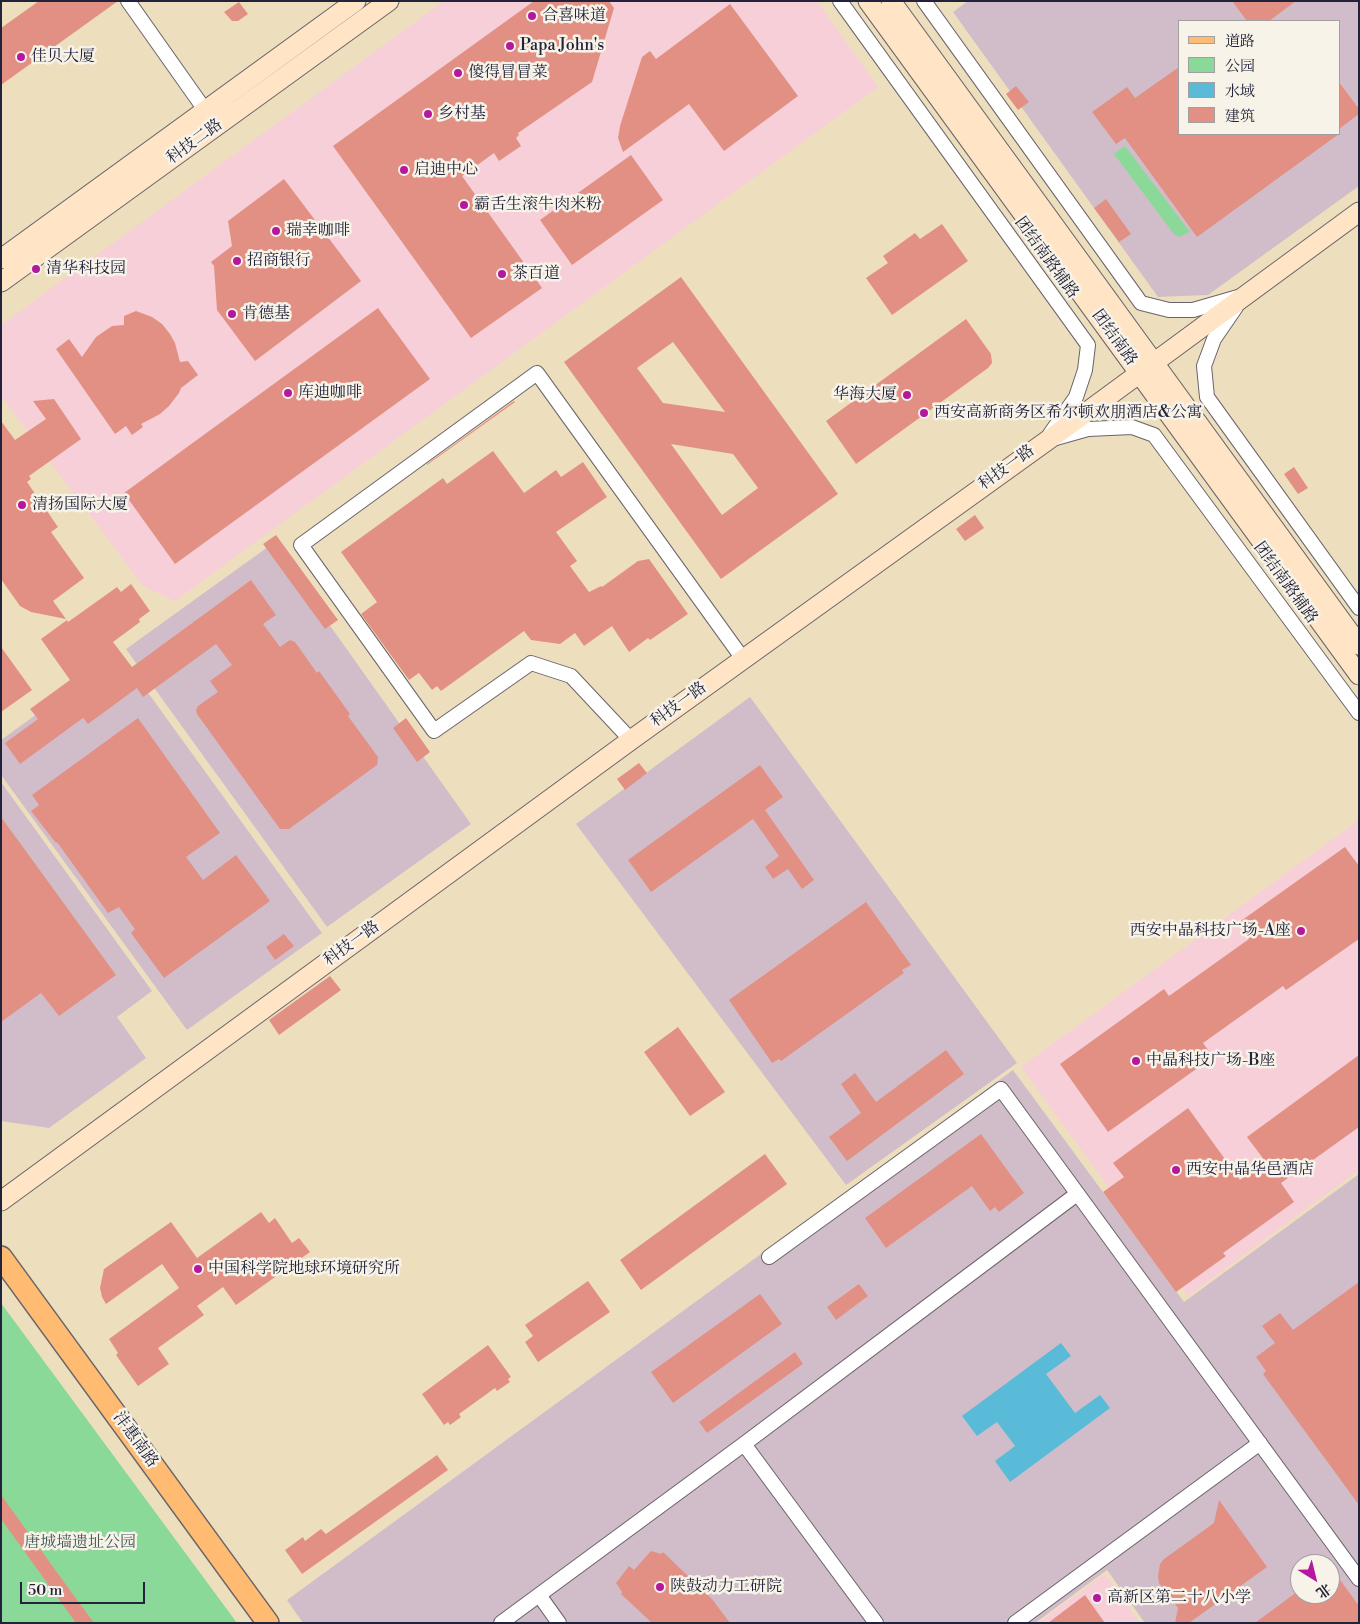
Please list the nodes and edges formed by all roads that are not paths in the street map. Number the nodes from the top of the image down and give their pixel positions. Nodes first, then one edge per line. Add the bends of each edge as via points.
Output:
1 (128, 1) edge
2 (356, 1) edge
3 (389, 1) edge
4 (840, 1) edge
5 (868, 1) edge
6 (891, 1) edge
7 (924, 1) edge
8 (205, 110) junction
9 (1359, 212) edge
10 (1, 259) edge
11 (1, 282) edge
12 (1244, 296) junction
13 (1146, 367) junction
14 (1045, 441) junction
15 (1359, 608) edge
16 (1359, 644) edge
17 (743, 659) junction
18 (1359, 676) edge
19 (1359, 713) edge
20 (631, 740) junction
21 (1077, 1194) junction
22 (1, 1201) edge
23 (1, 1256) edge
24 (769, 1257) dead end
25 (1260, 1443) junction
26 (744, 1444) junction
27 (1359, 1579) edge
28 (539, 1594) junction
29 (268, 1623) edge
30 (501, 1623) edge
31 (559, 1623) edge
32 (876, 1623) edge
33 (1015, 1623) edge

1 - 8 street
2 - 8 main road, 科技二路
3 - 11 main road, 科技二路
4 - 14 street, 团结南路辅路 via 1088,346 1076,397
5 - 13 main road, 团结南路
6 - 13 main road, 团结南路
7 - 12 street via 1141,303 1169,310 1194,310
8 - 10 main road, 科技二路
9 - 12 main road, 科技一路
12 - 13 main road, 科技一路
12 - 15 street via 1214,339 1204,366 1207,397
13 - 14 main road, 科技一路
13 - 16 main road, 团结南路
13 - 18 main road, 团结南路
14 - 17 main road, 科技一路
14 - 19 street, 团结南路辅路 via 1088,429 1132,427 1154,435
17 - 20 main road, 科技一路
17 - 20 street via 537,374 301,546 434,731 530,663 571,676
20 - 22 main road, 科技一路
21 - 24 street via 1001,1089
21 - 25 street
21 - 26 street
23 - 29 main road, 沣惠南路
25 - 27 street
25 - 33 street
26 - 28 street
26 - 32 street
28 - 30 street
28 - 31 street

